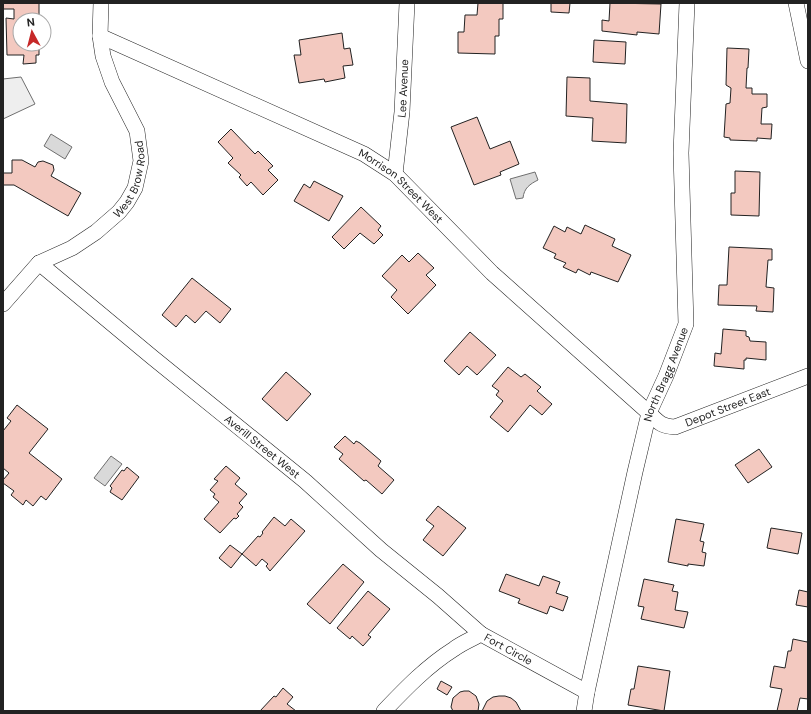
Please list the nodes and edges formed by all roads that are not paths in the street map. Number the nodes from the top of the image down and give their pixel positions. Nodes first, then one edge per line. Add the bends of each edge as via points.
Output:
1 (101, 3) edge
2 (406, 3) edge
3 (687, 3) edge
4 (796, 3) edge
5 (100, 36) junction
6 (808, 55) edge
7 (395, 174) junction
8 (39, 263) junction
9 (3, 304) edge
10 (808, 376) edge
11 (649, 413) junction
12 (482, 634) junction
13 (587, 692) junction
14 (384, 711) edge
15 (584, 711) edge

1 - 5 street, West Brow Road
2 - 7 street, Lee Avenue via 402,112
3 - 11 street, North Bragg Avenue via 681,153 686,324
4 - 6 street
5 - 7 street, Morrison Street West via 364,154
5 - 8 street, West Brow Road via 103,56 112,82 137,131 141,161 135,188 128,202 96,232 72,248
7 - 11 street, Morrison Street West via 492,273
8 - 9 street, West Brow Road
8 - 12 street, Averill Street West via 305,481 381,550
10 - 11 street, Depot Street East via 675,426 659,424
11 - 13 street, North Bragg Avenue
12 - 13 street, Fort Circle
12 - 14 street, Fort Circle via 434,663
13 - 15 street

